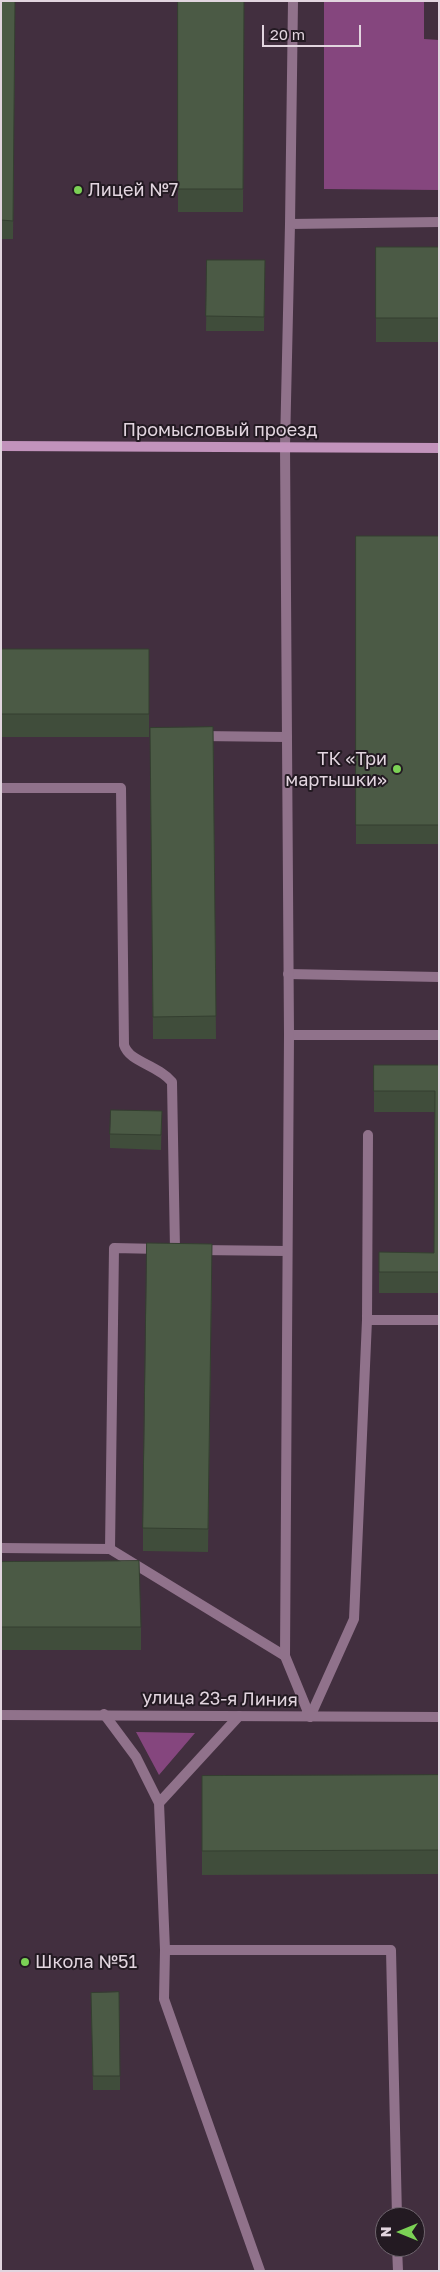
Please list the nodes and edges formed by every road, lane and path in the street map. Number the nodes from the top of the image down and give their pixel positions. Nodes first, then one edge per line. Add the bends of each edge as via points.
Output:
1 (293, 1) edge
2 (439, 222) edge
3 (290, 224) junction
4 (1, 446) edge
5 (285, 446) junction
6 (439, 448) edge
7 (185, 736) edge
8 (287, 737) junction
9 (1, 788) edge
10 (288, 974) junction
11 (439, 977) edge
12 (289, 1035) junction
13 (439, 1035) edge
14 (368, 1135) dead end
15 (174, 1250) junction
16 (287, 1251) junction
17 (367, 1320) junction
18 (439, 1320) edge
19 (1, 1548) edge
20 (110, 1549) junction
21 (285, 1656) junction
22 (104, 1714) junction
23 (1, 1715) edge
24 (239, 1716) junction
25 (310, 1717) junction
26 (439, 1717) edge
27 (159, 1803) junction
28 (165, 1950) junction
29 (397, 2207) edge
30 (397, 2257) edge
31 (260, 2271) edge
32 (398, 2271) edge

1 - 3 street
2 - 3 street
3 - 5 street
4 - 5 street, Промысловый проезд
5 - 6 street, Промысловый проезд
5 - 8 street
7 - 8 street
8 - 10 street
9 - 15 street via 121,788 124,1045 126,1052 156,1068 172,1082
10 - 11 street
10 - 12 street
12 - 13 street
12 - 16 street
14 - 17 street
15 - 16 street
15 - 20 street via 114,1248
16 - 21 street
17 - 18 street
17 - 25 street via 354,1619
19 - 20 street
20 - 21 street
21 - 25 street
22 - 23 street, улица 23-я Линия
22 - 24 street, улица 23-я Линия
22 - 27 street via 136,1757
24 - 25 street, улица 23-я Линия
24 - 27 street
25 - 26 street, улица 23-я Линия
27 - 28 street
28 - 29 street via 392,1950
28 - 31 street via 164,1999
30 - 32 street

